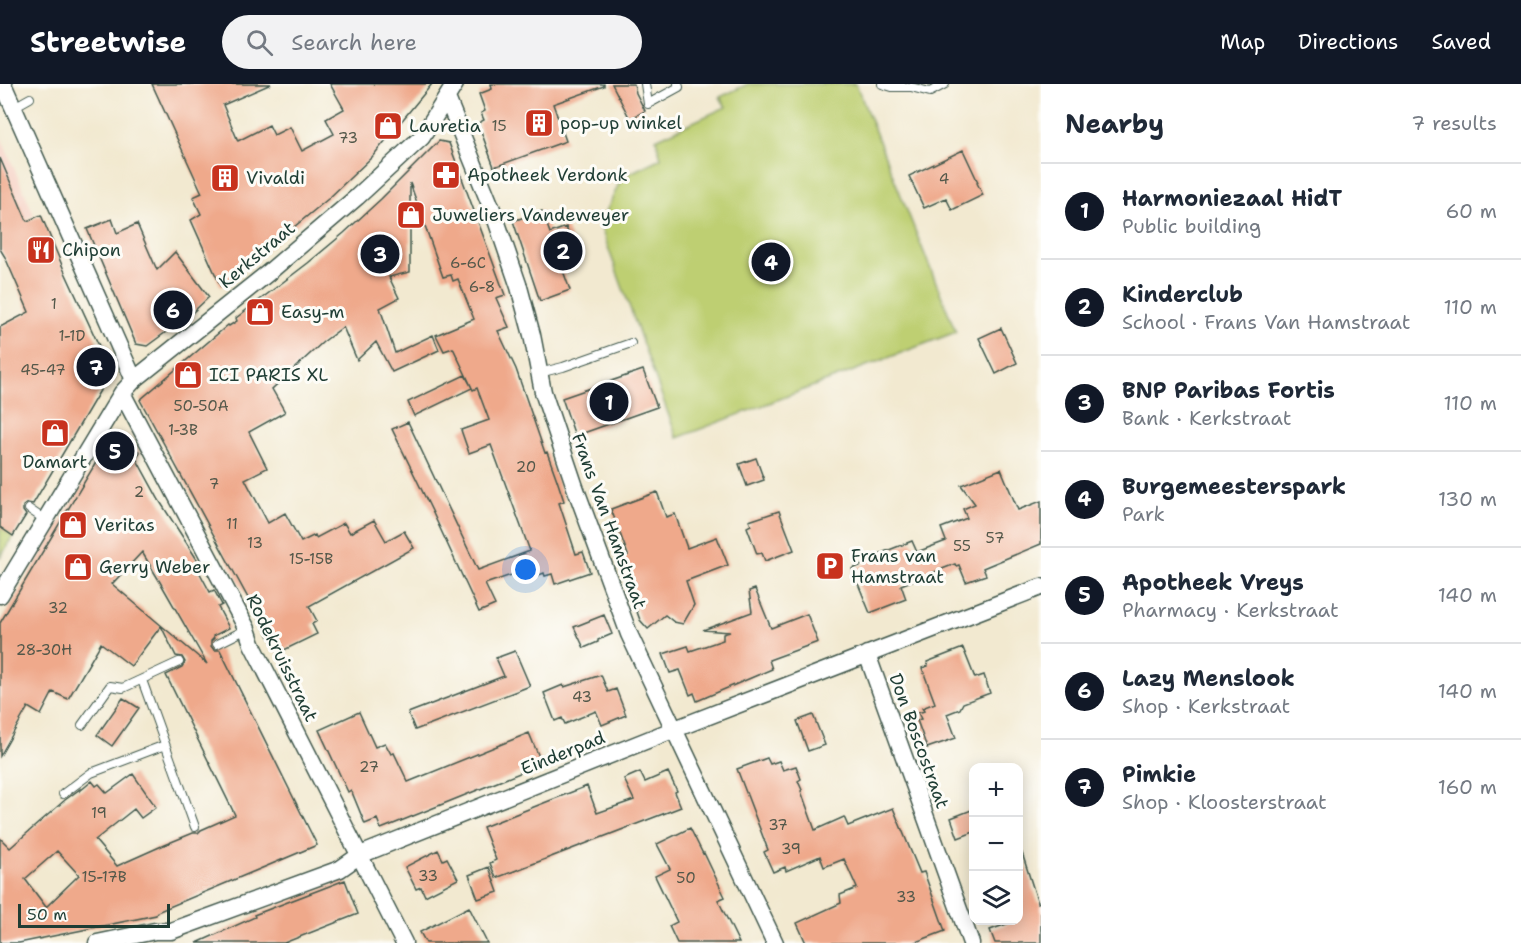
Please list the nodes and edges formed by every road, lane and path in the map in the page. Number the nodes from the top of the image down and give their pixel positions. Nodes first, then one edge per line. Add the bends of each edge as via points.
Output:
1 (3, 84) edge
2 (645, 84) edge
3 (678, 84) edge
4 (882, 84) edge
5 (945, 84) edge
6 (451, 91) edge
7 (30, 98) dead end
8 (14, 107) junction
9 (631, 343) dead end
10 (539, 373) junction
11 (134, 380) junction
12 (122, 393) junction
13 (29, 510) dead end
14 (45, 520) junction
15 (1041, 587) edge
16 (0, 595) edge
17 (247, 629) junction
18 (217, 644) dead end
19 (867, 654) junction
20 (179, 662) dead end
21 (142, 680) junction
22 (82, 725) dead end
23 (675, 729) junction
24 (165, 745) junction
25 (63, 794) dead end
26 (195, 827) dead end
27 (360, 855) junction
28 (155, 937) edge
29 (97, 943) edge
30 (404, 943) edge
31 (775, 943) edge
32 (971, 943) edge

1 - 8 street
2 - 3 lane via 648,104 680,87
4 - 5 lane via 930,92
6 - 10 street, Frans Van Hamstraat via 519,287
6 - 11 street, Kerkstraat via 422,137 357,197
7 - 8 lane
8 - 11 street
9 - 10 lane
10 - 23 street, Frans Van Hamstraat via 629,634
11 - 12 street, Kerkstraat
12 - 14 street, Kerkstraat
12 - 17 street, Rodekruisstraat
13 - 14 lane
14 - 16 street, Kerkstraat
15 - 19 street, Einderpad
17 - 18 lane
17 - 27 street, Rodekruisstraat
19 - 23 street, Einderpad
19 - 32 street, Don Boscostraat
20 - 21 lane
21 - 22 lane via 123,688 110,686
21 - 24 lane
23 - 27 street, Einderpad
23 - 31 street, Frans Van Hamstraat
24 - 25 lane via 91,773
24 - 26 lane
27 - 28 street, Einderpad via 340,869
27 - 30 street, Rodekruisstraat
28 - 29 street, Einderpad

